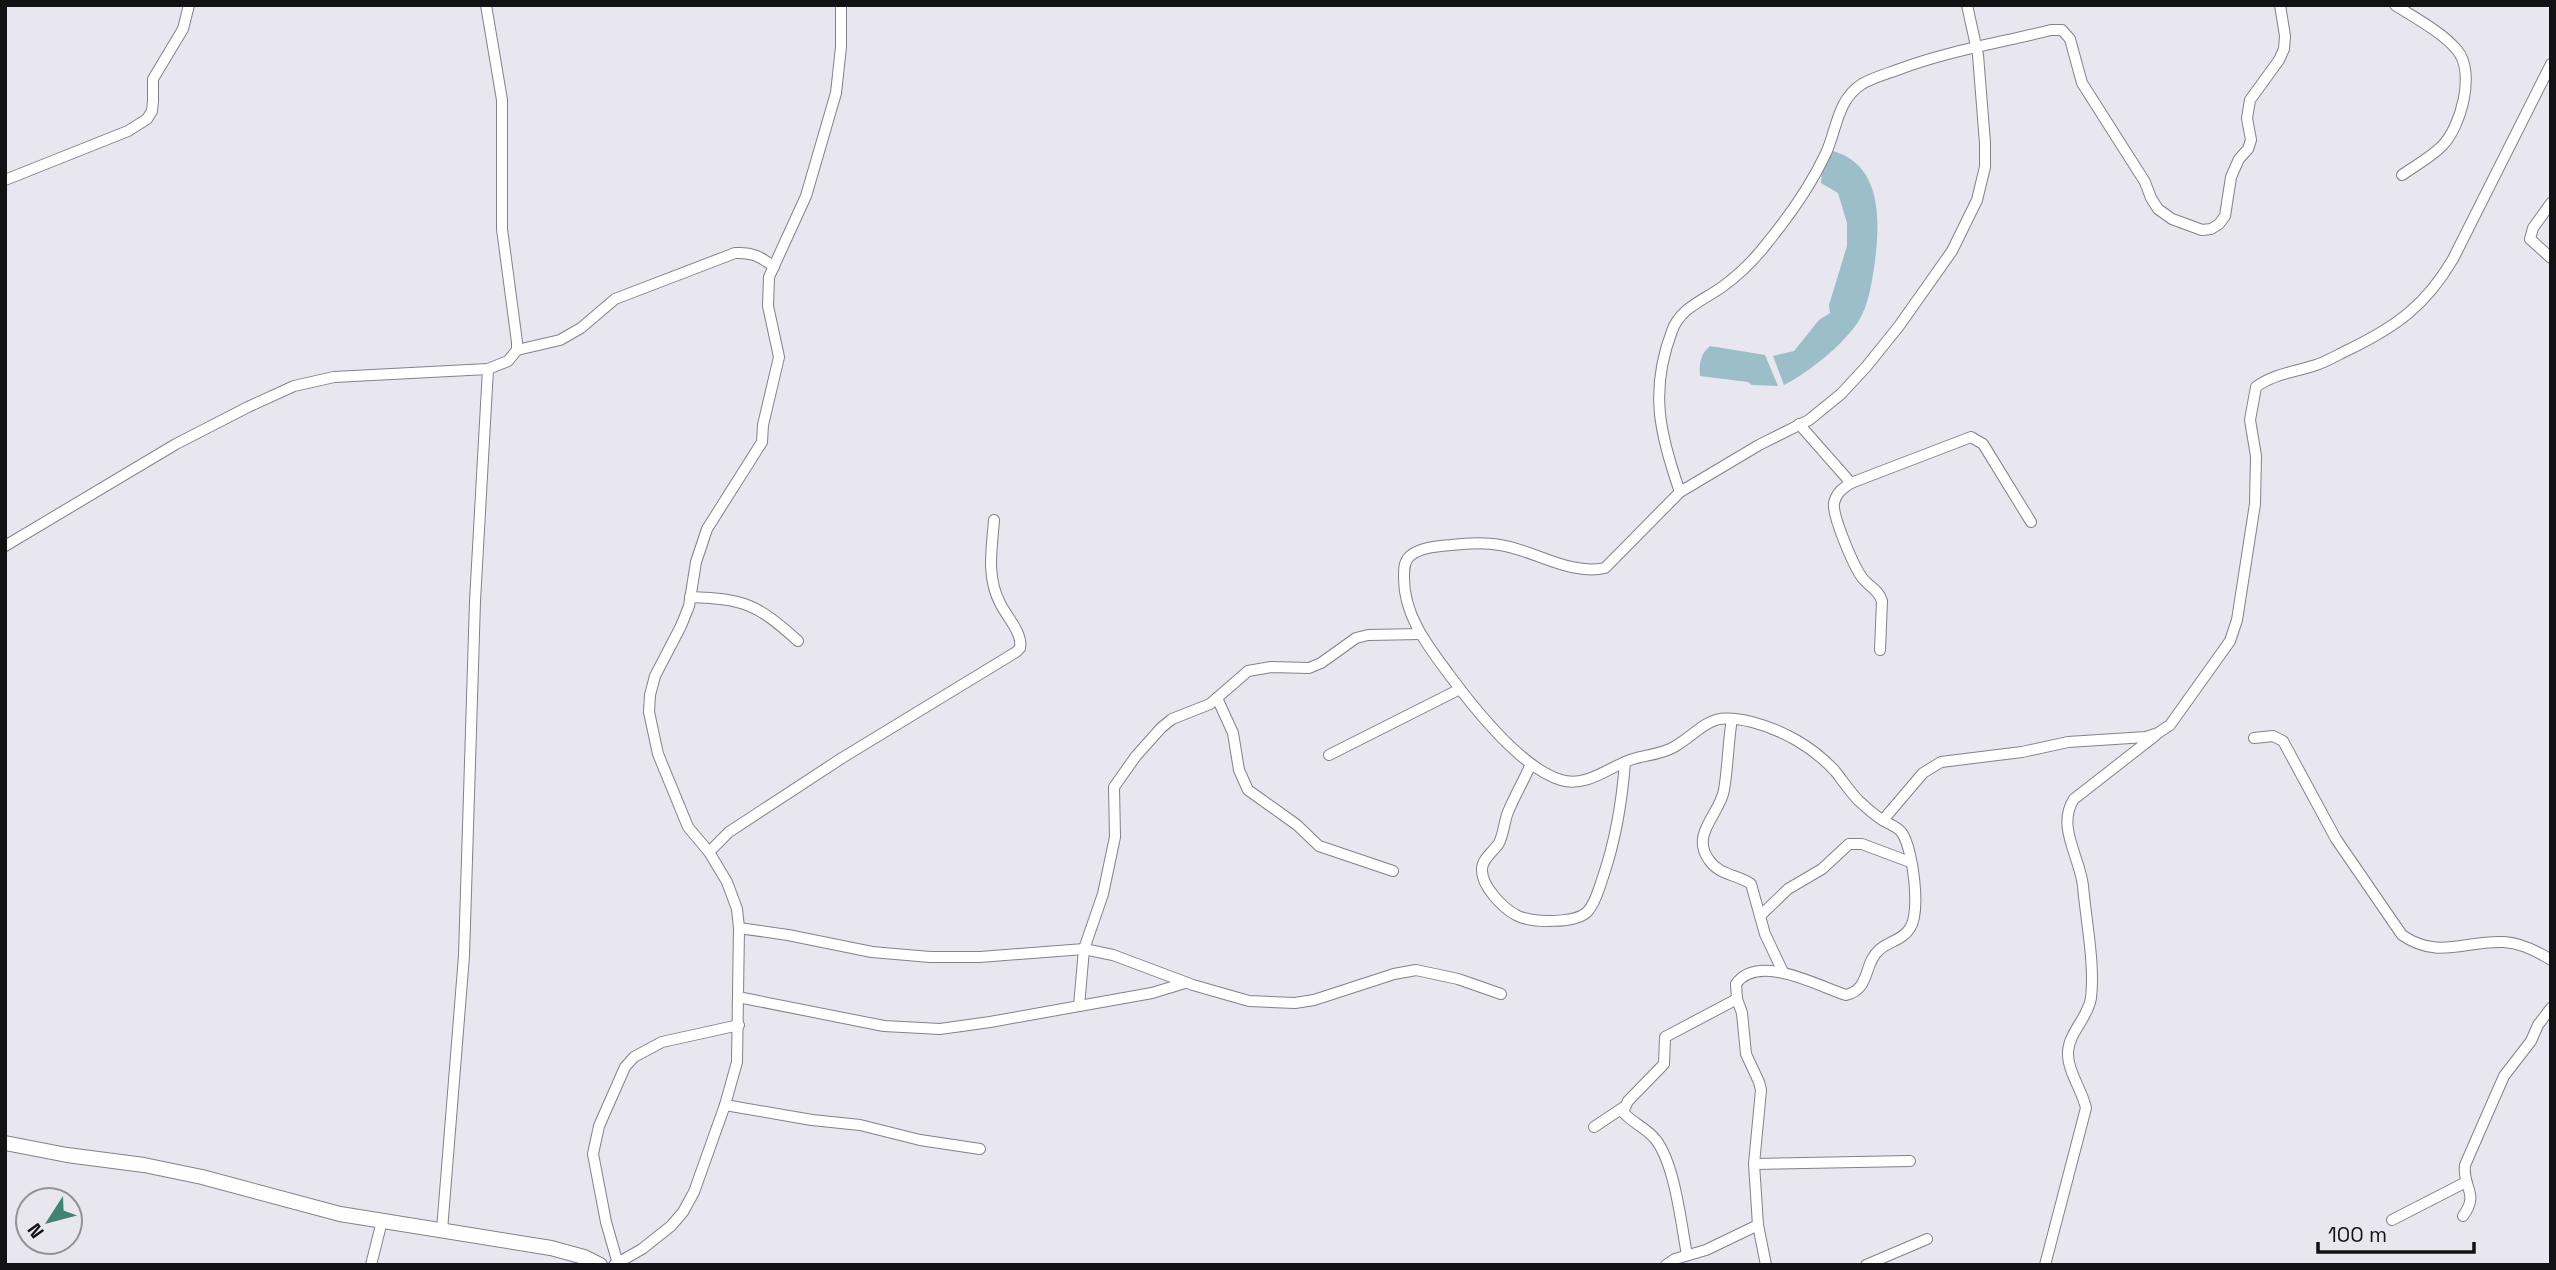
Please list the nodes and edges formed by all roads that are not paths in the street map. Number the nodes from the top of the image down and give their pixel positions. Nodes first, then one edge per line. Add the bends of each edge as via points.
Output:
1 (188, 5) edge
2 (485, 5) edge
3 (841, 5) edge
4 (1967, 5) edge
5 (2280, 5) edge
6 (2395, 5) edge
7 (1975, 47) junction
8 (2551, 64) edge
9 (2402, 175) dead end
10 (5, 180) edge
11 (2551, 203) edge
12 (2551, 258) edge
13 (774, 267) junction
14 (516, 350) junction
15 (488, 369) junction
16 (1799, 424) junction
17 (1852, 483) junction
18 (1680, 492) junction
19 (994, 520) dead end
20 (2031, 522) dead end
21 (5, 546) edge
22 (690, 597) junction
23 (1420, 634) junction
24 (798, 640) dead end
25 (1880, 649) dead end
26 (1460, 690) junction
27 (1217, 698) junction
28 (1732, 719) junction
29 (2158, 733) junction
30 (2254, 738) dead end
31 (1329, 755) dead end
32 (1625, 762) junction
33 (1531, 764) junction
34 (1882, 820) junction
35 (709, 852) junction
36 (1910, 862) junction
37 (1393, 871) dead end
38 (1760, 916) junction
39 (739, 928) junction
40 (1084, 949) junction
41 (2551, 960) edge
42 (1783, 972) junction
43 (1185, 982) junction
44 (1501, 994) dead end
45 (738, 997) junction
46 (1737, 999) junction
47 (1079, 1006) junction
48 (2551, 1008) edge
49 (739, 1025) junction
50 (725, 1105) junction
51 (1624, 1107) junction
52 (1594, 1127) dead end
53 (5, 1143) edge
54 (980, 1149) dead end
55 (1910, 1161) dead end
56 (1754, 1164) junction
57 (2466, 1182) junction
58 (2463, 1216) dead end
59 (2392, 1220) dead end
60 (382, 1221) junction
61 (1758, 1225) junction
62 (442, 1230) junction
63 (1927, 1239) dead end
64 (1687, 1255) junction
65 (616, 1264) edge
66 (371, 1265) edge
67 (600, 1265) edge
68 (1666, 1265) edge
69 (1766, 1265) edge
70 (1866, 1265) edge
71 (2045, 1265) edge

1 - 10 street via 183,29 153,79 152,111 147,119 128,131
2 - 14 street via 502,100 502,229
3 - 13 street via 836,93 806,196
4 - 7 street
5 - 7 street via 2284,49 2250,100 2251,140 2234,169 2225,216 2211,229 2185,226 2158,209 2082,83 2070,39 2062,30
6 - 9 street via 2459,51 2467,82 2456,124 2443,145
7 - 16 street via 1986,142 1976,200 1952,251 1866,368 1826,407
7 - 18 street via 1862,84 1844,104 1826,152 1783,222 1750,264 1681,316 1672,329 1658,404 1665,451
8 - 29 street via 2453,259 2419,306 2391,328 2319,364 2256,387 2250,420 2256,456 2255,504 2237,620 2212,668 2170,725
11 - 12 street via 2530,239
13 - 14 street via 758,255 735,253 615,299 560,340
13 - 22 street via 767,287 768,306 779,357 762,443 707,530
14 - 15 street via 508,361
15 - 21 street via 334,377 295,386 176,444
15 - 62 street via 475,601 464,956
16 - 17 street
16 - 18 street
17 - 20 street via 1971,437 1983,444
17 - 25 street via 1836,497 1834,511 1860,574 1880,594
18 - 23 street via 1611,564 1598,569 1477,542 1413,554 1407,559 1404,580
19 - 35 street via 992,581 1019,636 1020,648 729,832
22 - 24 street via 752,605
22 - 35 street via 681,626 655,676 649,712 658,754 681,814
23 - 26 street
23 - 27 street via 1368,635 1309,668 1248,671
26 - 31 street
26 - 33 street
27 - 37 street via 1233,733 1239,770 1248,790 1319,846
27 - 40 street via 1172,719 1114,787 1113,847
28 - 32 street via 1709,721 1674,747
28 - 34 street via 1757,723 1803,744
28 - 38 street via 1724,791 1704,828 1703,840 1709,860 1721,872 1751,884
29 - 34 street via 1941,762 1923,773
29 - 71 street via 2067,809 2069,838 2083,886 2091,969 2091,1000 2068,1052 2086,1108
30 - 41 street via 2273,736 2283,741 2336,839 2402,934 2415,944 2447,948 2503,942
32 - 33 street via 1579,781 1561,780
32 - 33 street via 1614,845 1597,895 1582,916 1551,920 1531,920 1506,908 1486,884 1482,870 1499,843
34 - 36 street via 1901,831
35 - 39 street via 733,895
36 - 38 street via 1862,844 1849,844 1822,869 1787,889
36 - 42 street via 1914,920 1904,935 1877,951 1858,991 1846,995
38 - 42 street
39 - 40 street via 872,952 930,957
39 - 45 street
40 - 43 street
40 - 47 street
42 - 46 street via 1739,979
43 - 44 street via 1249,1000 1295,1003 1416,970
43 - 47 street
45 - 47 street via 911,1029 940,1029
45 - 49 street
46 - 51 street via 1665,1037 1664,1064
46 - 56 street via 1746,1054 1761,1090
48 - 57 street via 2504,1076 2465,1165
49 - 50 street via 737,1062
49 - 65 street via 662,1042 625,1067 599,1126 593,1154
50 - 54 street
50 - 65 street via 683,1212 658,1237
51 - 52 street
51 - 64 street via 1626,1116 1651,1134 1663,1152
53 - 60 street via 167,1170
55 - 56 street
56 - 61 street
57 - 58 street via 2472,1197
57 - 59 street
60 - 62 street
60 - 66 street
61 - 64 street
61 - 69 street
62 - 67 street via 551,1248
63 - 70 street
64 - 68 street

